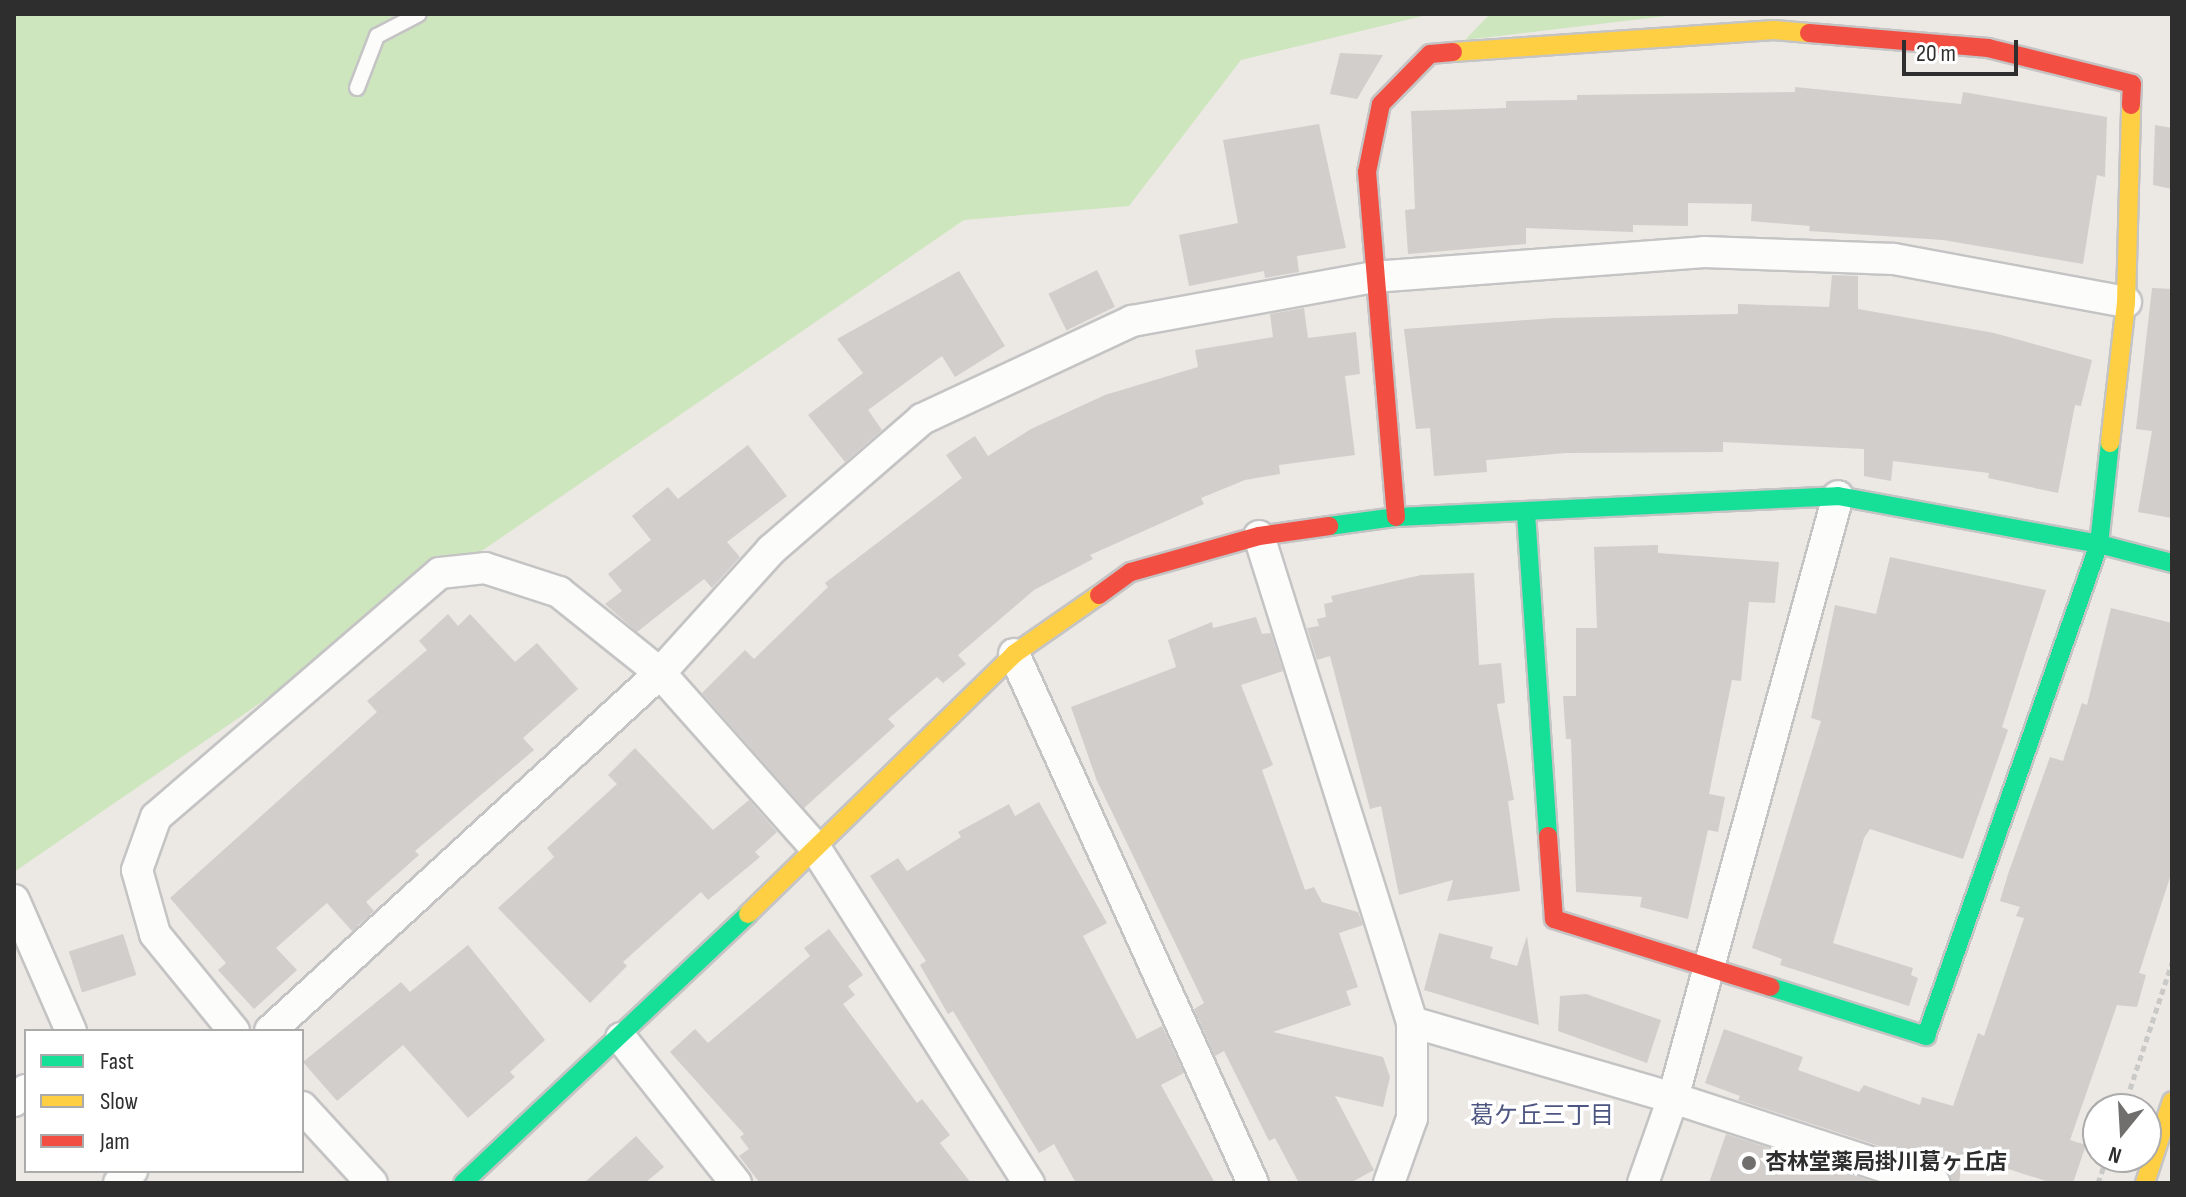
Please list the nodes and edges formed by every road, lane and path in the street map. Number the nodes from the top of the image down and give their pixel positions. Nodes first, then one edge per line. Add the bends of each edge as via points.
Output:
1 (419, 14) edge
2 (1775, 22) edge
3 (357, 88) dead end
4 (1373, 277) junction
5 (2126, 302) junction
6 (1838, 496) junction
7 (1526, 513) junction
8 (1396, 517) junction
9 (1259, 536) junction
10 (2099, 544) junction
11 (2172, 563) edge
12 (1014, 654) junction
13 (660, 673) junction
14 (814, 846) junction
15 (14, 900) edge
16 (2172, 963) edge
17 (1710, 968) junction
18 (1412, 1022) junction
19 (70, 1029) edge
20 (232, 1029) edge
21 (272, 1029) edge
22 (621, 1038) junction
23 (2128, 1093) edge
24 (1673, 1098) junction
25 (2172, 1101) edge
26 (304, 1109) edge
27 (372, 1183) edge
28 (463, 1183) edge
29 (736, 1183) edge
30 (1029, 1183) edge
31 (1253, 1183) edge
32 (1389, 1183) edge
33 (1643, 1183) edge
34 (1935, 1183) edge
35 (2145, 1183) edge

1 - 3 lane via 377,36
2 - 4 street via 1430,54 1381,104 1367,172
2 - 5 street via 1988,48 2132,84
4 - 5 street via 1720,253 1894,259
4 - 8 street
4 - 13 street via 1132,321 922,419 771,550
5 - 10 street
6 - 7 street
6 - 10 street
6 - 17 street
7 - 8 street
7 - 17 street via 1554,919
8 - 9 street
9 - 12 street via 1131,572
9 - 18 street
10 - 11 street
10 - 17 street via 1926,1036
12 - 14 street
12 - 31 street
13 - 14 street
13 - 20 street via 559,592 485,568 440,573 156,817 137,870 155,934
13 - 21 street
14 - 22 street
14 - 30 street
15 - 19 street
16 - 23 path
17 - 24 street
18 - 24 street
18 - 32 street via 1412,1118
22 - 28 street
22 - 29 street
24 - 33 street
24 - 34 street
25 - 35 street
26 - 27 street

